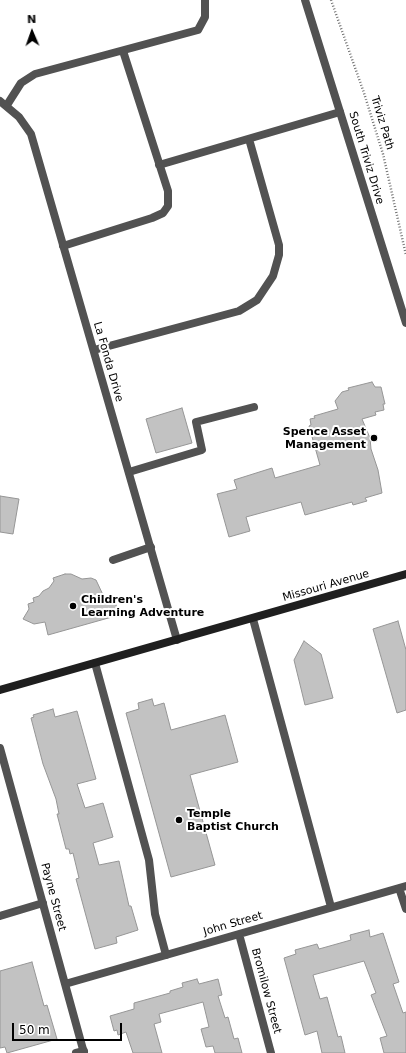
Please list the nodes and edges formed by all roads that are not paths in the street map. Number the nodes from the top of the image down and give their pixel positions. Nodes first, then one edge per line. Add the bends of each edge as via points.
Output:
1 (205, 0) edge
2 (305, 0) edge
3 (124, 51) junction
4 (3, 103) edge
5 (340, 112) junction
6 (249, 139) junction
7 (159, 165) junction
8 (63, 246) junction
9 (406, 323) edge
10 (94, 350) junction
11 (254, 408) dead end
12 (129, 472) junction
13 (151, 547) junction
14 (113, 560) dead end
15 (406, 574) edge
16 (253, 619) junction
17 (177, 640) junction
18 (95, 663) junction
19 (0, 690) edge
20 (0, 748) edge
21 (402, 887) edge
22 (43, 903) junction
23 (331, 907) junction
24 (406, 909) edge
25 (0, 916) edge
26 (239, 934) junction
27 (166, 955) junction
28 (66, 984) junction
29 (81, 1052) edge
30 (271, 1053) edge

1 - 3 street via 205,17 198,30
2 - 5 street, South Triviz Drive
3 - 4 street via 35,74 20,83
3 - 7 street
4 - 8 street, La Fonda Drive via 19,117 31,134
5 - 6 street
5 - 9 street, South Triviz Drive
6 - 7 street
6 - 10 street via 279,245 273,276 257,300 239,311
7 - 8 street via 169,200 163,213
8 - 10 street, La Fonda Drive
10 - 12 street, La Fonda Drive
11 - 12 street via 196,422 202,450
12 - 13 street, La Fonda Drive
13 - 14 street
13 - 17 street, La Fonda Drive
15 - 16 main road, Missouri Avenue
16 - 17 main road, Missouri Avenue
16 - 23 street
17 - 18 main road, Missouri Avenue
18 - 19 main road
18 - 27 street via 149,860 155,914
20 - 22 street, Payne Street
21 - 23 street, John Street
21 - 24 street
22 - 25 street
22 - 28 street, Payne Street
23 - 26 street, John Street
26 - 27 street, John Street
26 - 30 street, Bromilow Street
27 - 28 street, John Street
28 - 29 street, Payne Street

